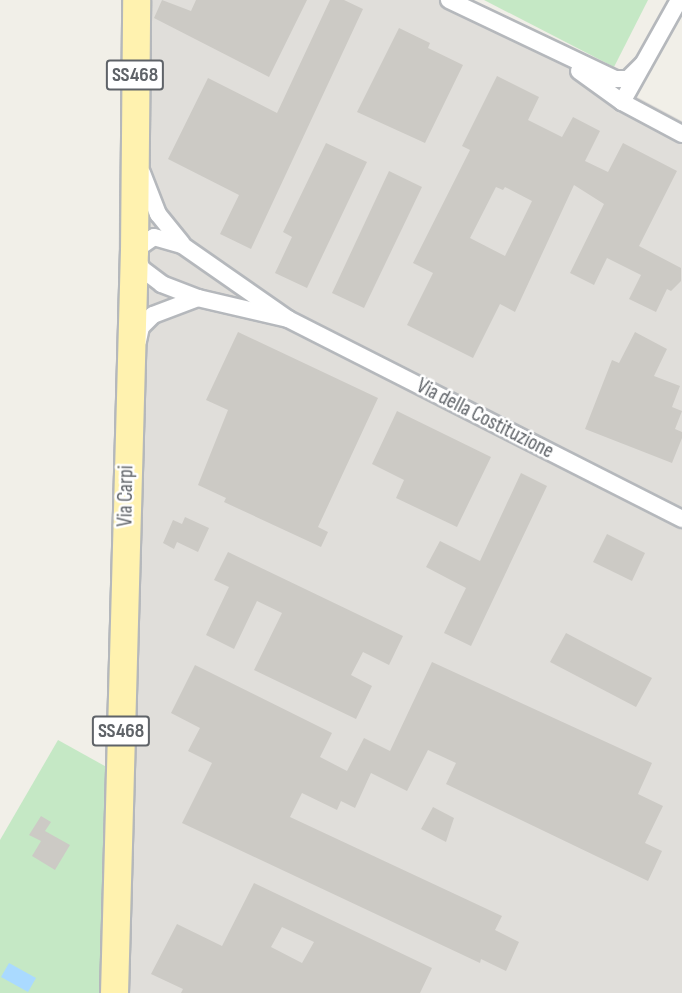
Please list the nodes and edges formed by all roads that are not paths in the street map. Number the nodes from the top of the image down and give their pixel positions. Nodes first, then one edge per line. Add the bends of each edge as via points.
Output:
1 (136, 0) edge
2 (449, 0) edge
3 (679, 0) edge
4 (557, 54) junction
5 (644, 64) junction
6 (622, 102) junction
7 (682, 134) edge
8 (135, 151) junction
9 (182, 245) junction
10 (134, 251) junction
11 (198, 297) junction
12 (288, 319) junction
13 (129, 378) junction
14 (682, 519) edge
15 (114, 993) edge

1 - 8 main road, Via Carpi / SS468
2 - 4 street
3 - 5 street
4 - 5 street via 615,79 628,79
4 - 6 street
5 - 6 street
6 - 7 street
8 - 9 street, Via della Costituzione via 154,206
8 - 10 main road, Via Carpi / SS468
9 - 10 street, Via della Costituzione via 154,237
9 - 12 street, Via della Costituzione
10 - 11 street, Via della Costituzione via 150,277
10 - 13 main road, Via Carpi / SS468
11 - 12 street, Via della Costituzione
11 - 13 street, Via della Costituzione via 167,306 146,320
12 - 14 street, Via della Costituzione
13 - 15 main road, Via Carpi / SS468

